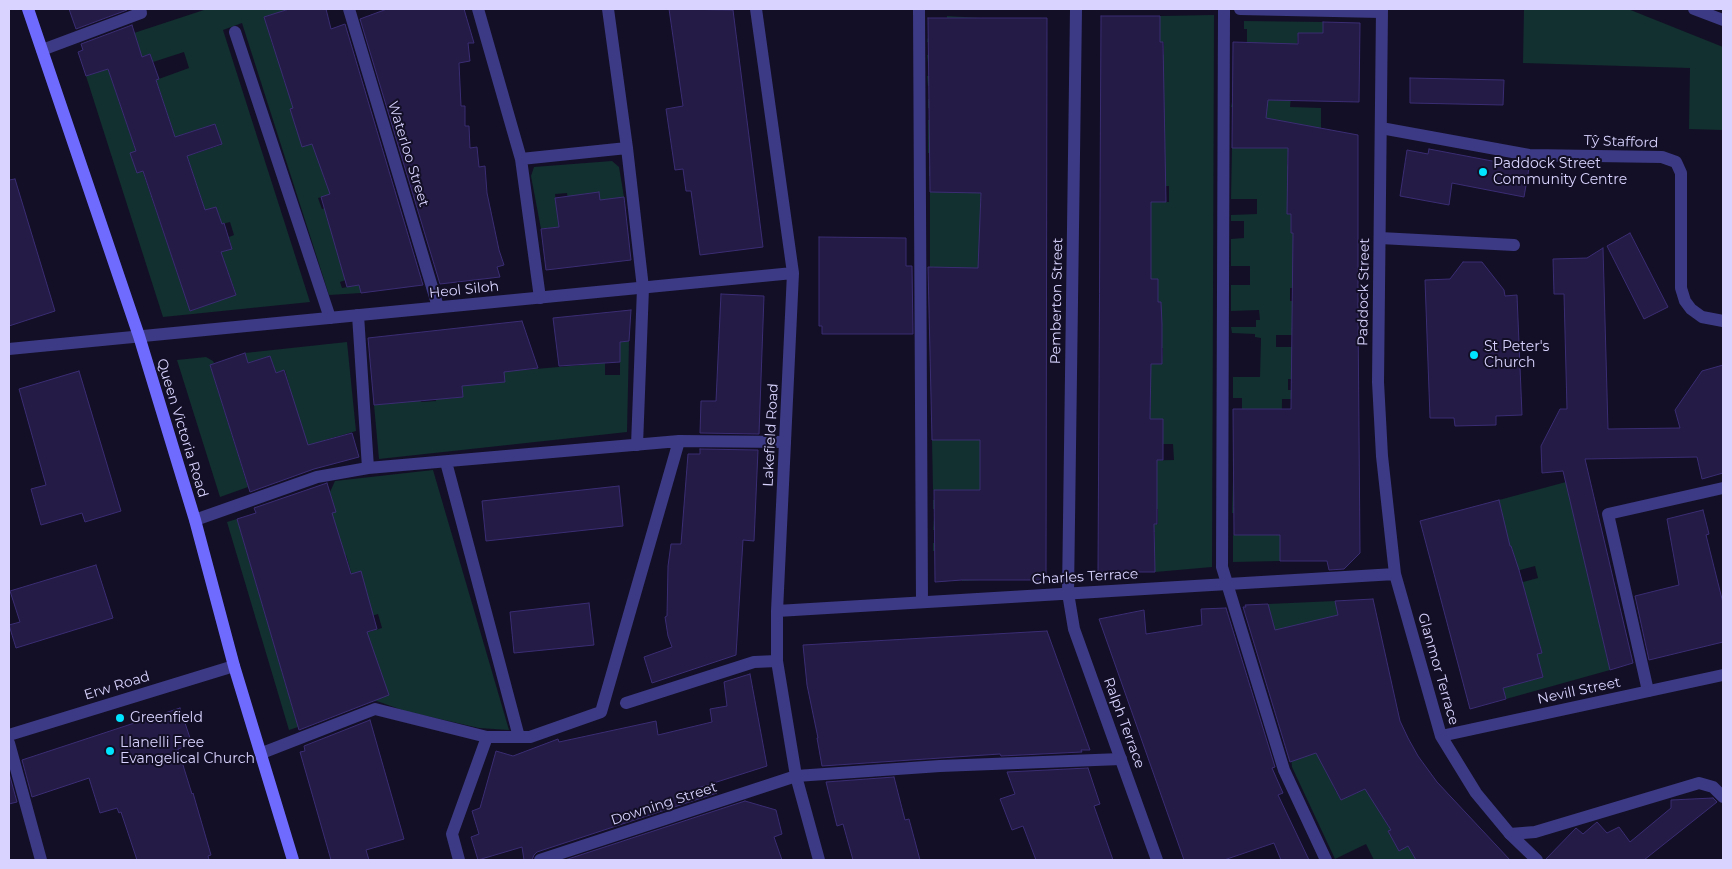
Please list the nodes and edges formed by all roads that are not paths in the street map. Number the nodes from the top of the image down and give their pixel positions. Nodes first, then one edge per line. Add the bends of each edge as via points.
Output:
1 (28, 9) edge
2 (140, 9) edge
3 (349, 9) edge
4 (478, 9) edge
5 (608, 9) edge
6 (756, 9) edge
7 (919, 9) edge
8 (1076, 9) edge
9 (1224, 9) edge
10 (1240, 9) edge
11 (1694, 9) edge
12 (1382, 11) edge
13 (1723, 20) edge
14 (235, 32) dead end
15 (42, 50) junction
16 (1381, 128) junction
17 (627, 148) junction
18 (521, 160) junction
19 (1380, 238) junction
20 (1514, 244) dead end
21 (793, 273) junction
22 (643, 288) junction
23 (540, 298) junction
24 (438, 308) junction
25 (358, 315) junction
26 (330, 318) junction
27 (1723, 321) edge
28 (139, 336) junction
29 (9, 348) edge
30 (679, 441) junction
31 (785, 442) junction
32 (637, 445) junction
33 (446, 462) junction
34 (368, 468) junction
35 (1723, 488) edge
36 (195, 520) junction
37 (1395, 574) junction
38 (1227, 584) junction
39 (1068, 593) junction
40 (922, 602) junction
41 (777, 611) junction
42 (777, 661) junction
43 (234, 666) junction
44 (1723, 675) edge
45 (1648, 691) junction
46 (626, 703) dead end
47 (9, 735) edge
48 (519, 736) junction
49 (1441, 736) junction
50 (487, 737) junction
51 (9, 743) edge
52 (262, 753) junction
53 (1121, 759) junction
54 (796, 776) junction
55 (1723, 797) edge
56 (1510, 834) junction
57 (41, 860) edge
58 (293, 860) edge
59 (459, 860) edge
60 (540, 860) edge
61 (819, 860) edge
62 (1157, 860) edge
63 (1326, 860) edge
64 (1537, 860) edge

1 - 15 street, Queen Victoria Road
2 - 15 street via 141,12
3 - 24 street, Waterloo Street
4 - 18 street
5 - 17 street
6 - 21 street, Lakefield Road
7 - 40 street
8 - 39 street, Pemberton Street
9 - 38 street via 1222,567
10 - 12 street
11 - 13 street
12 - 16 street, Paddock Street
14 - 26 street
15 - 28 street, Queen Victoria Road
16 - 19 street, Paddock Street
16 - 27 street, Tŷ Stafford via 1529,154 1662,157 1676,162 1682,172 1681,288 1691,309 1702,317
17 - 18 street
17 - 22 street
18 - 23 street
19 - 20 street
19 - 37 street, Paddock Street via 1379,391 1382,456
21 - 22 street, Heol Siloh
21 - 31 street, Lakefield Road
22 - 23 street, Heol Siloh
22 - 32 street
23 - 24 street, Heol Siloh
24 - 25 street, Heol Siloh
25 - 26 street, Heol Siloh
25 - 34 street
26 - 28 street, Heol Siloh
28 - 29 street, Heol Siloh
28 - 36 street, Queen Victoria Road
30 - 31 street
30 - 32 street
30 - 48 street via 601,712 530,736
31 - 41 street, Lakefield Road
32 - 33 street
33 - 34 street
33 - 48 street
34 - 36 street via 317,477
35 - 45 street via 1608,514
36 - 43 street, Queen Victoria Road
37 - 38 street, Charles Terrace
37 - 49 street, Glanmor Terrace
38 - 39 street, Charles Terrace
38 - 63 street via 1284,770
39 - 40 street, Charles Terrace
39 - 53 street, Ralph Terrace via 1074,629
40 - 41 street, Charles Terrace
41 - 42 street, Lakefield Road
42 - 46 street via 754,662
42 - 54 street, Lakefield Road
43 - 47 street, Erw Road
43 - 52 street, Queen Victoria Road
44 - 45 street, Nevill Street
45 - 49 street, Nevill Street
48 - 50 street
49 - 56 street, Glanmor Terrace via 1476,793
50 - 52 street via 375,709
50 - 59 street via 452,834
51 - 57 street
52 - 58 street, Queen Victoria Road
53 - 54 street, Downing Street
53 - 62 street, Ralph Terrace
54 - 60 street, Downing Street
54 - 61 street, Lakefield Road
55 - 56 street via 1713,787 1699,783 1535,832
56 - 64 street, Glanmor Terrace

